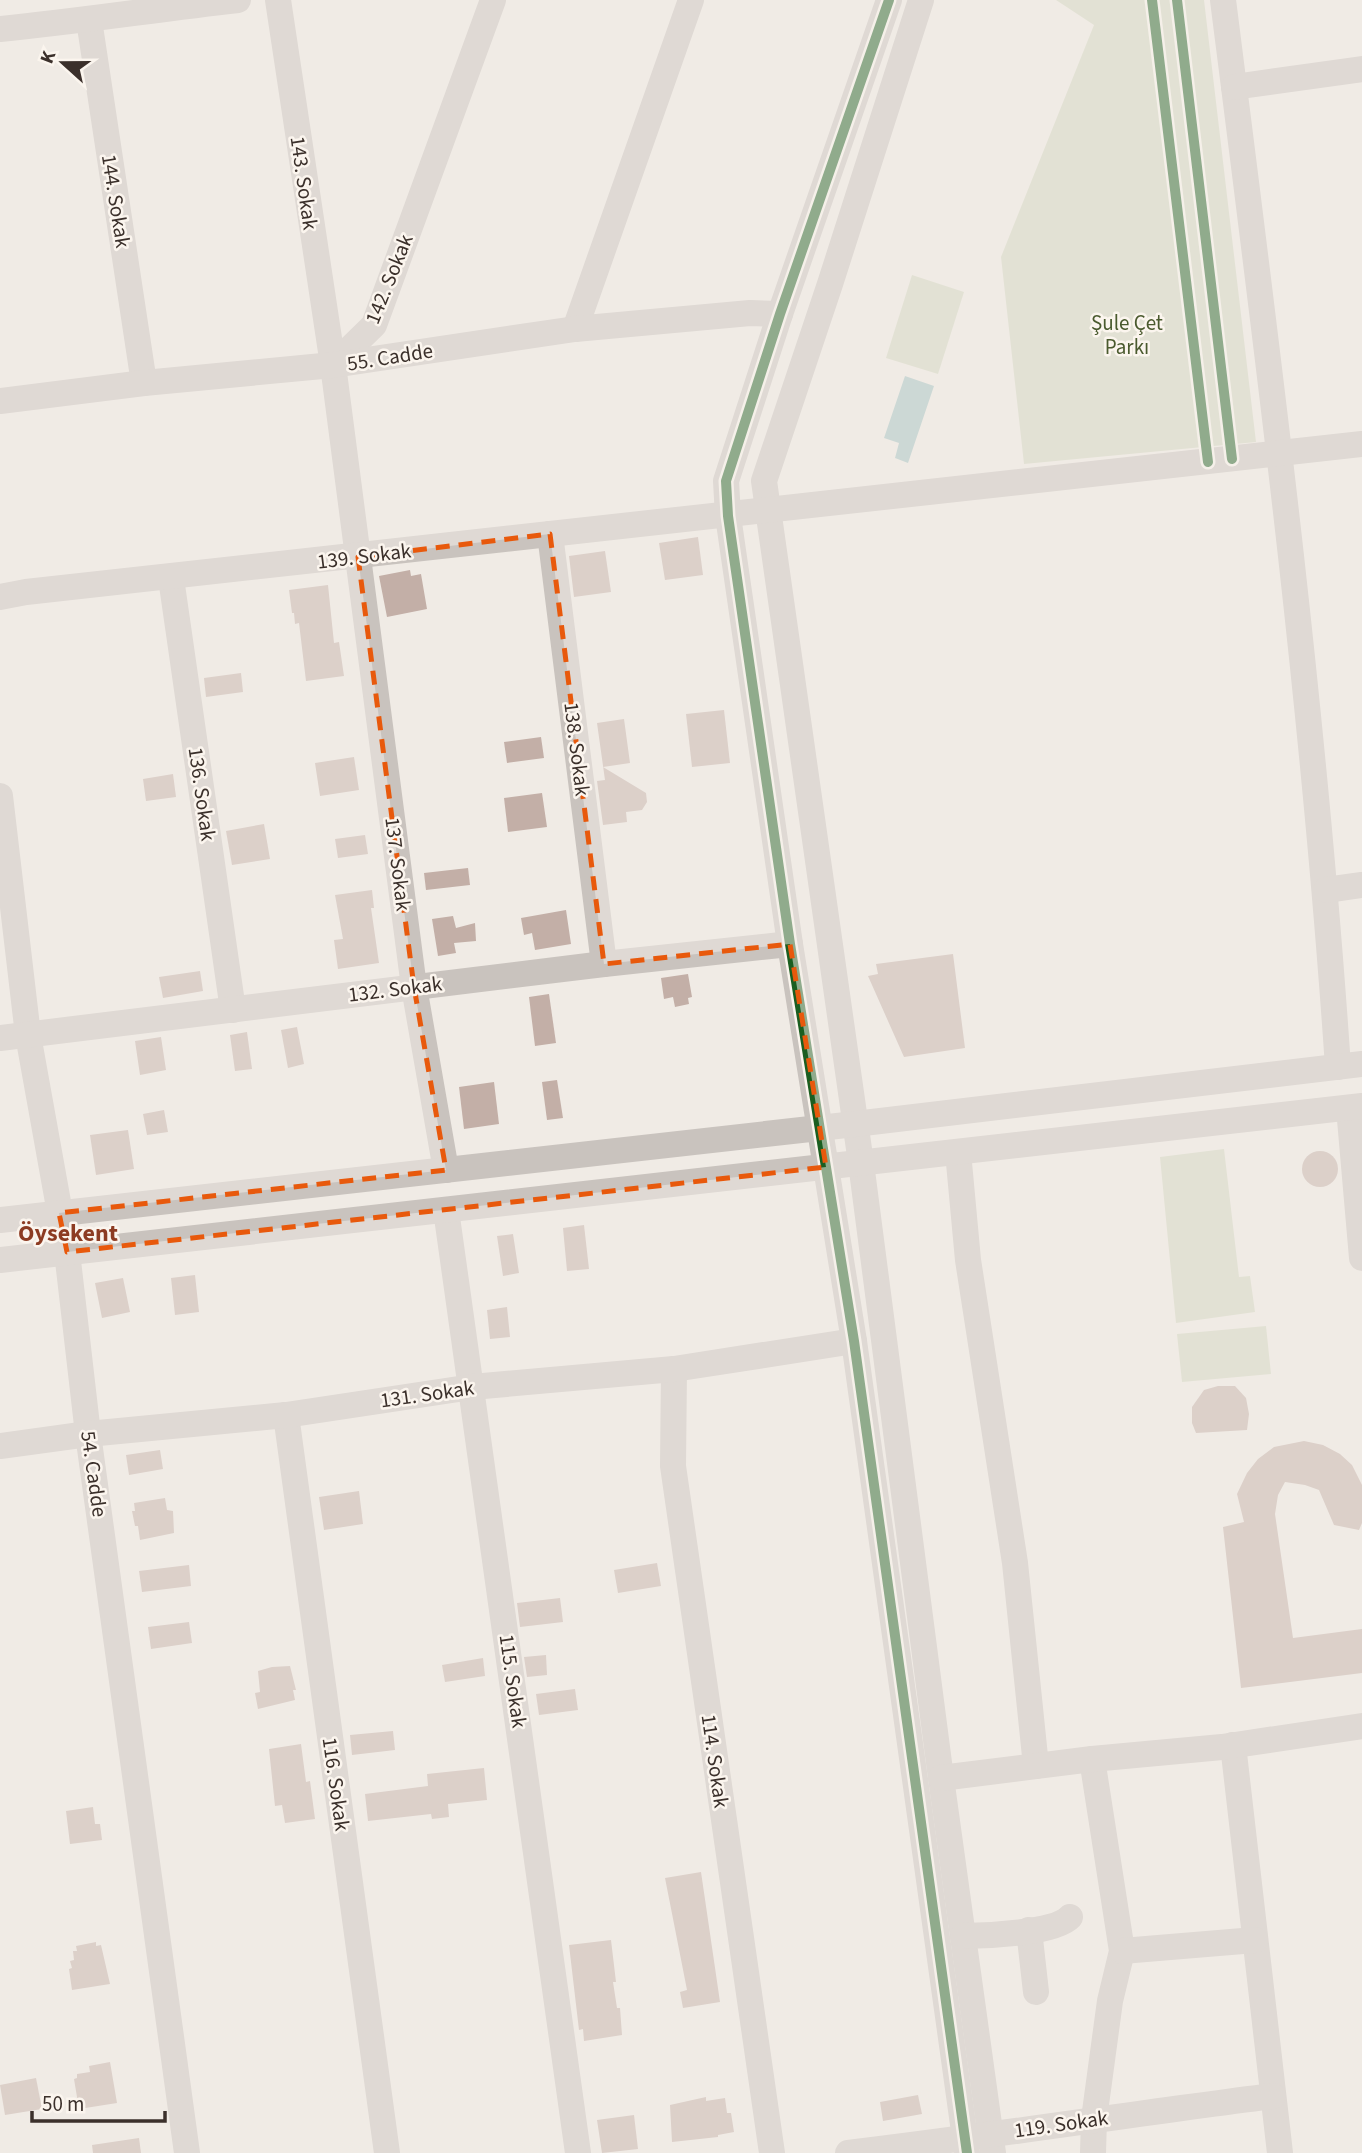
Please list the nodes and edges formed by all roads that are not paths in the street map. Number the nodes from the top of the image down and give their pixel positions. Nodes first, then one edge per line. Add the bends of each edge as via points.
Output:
1 (238, 0) edge
2 (278, 0) edge
3 (493, 0) edge
4 (691, 0) edge
5 (889, 0) edge
6 (921, 0) edge
7 (1223, 0) edge
8 (152, 5) edge
9 (89, 20) junction
10 (0, 29) edge
11 (1362, 69) edge
12 (1234, 87) junction
13 (780, 314) junction
14 (575, 329) junction
15 (333, 365) junction
16 (144, 383) junction
17 (0, 401) edge
18 (1362, 444) edge
19 (1279, 454) junction
20 (767, 510) junction
21 (728, 516) junction
22 (550, 534) junction
23 (358, 557) junction
24 (171, 578) junction
25 (0, 582) edge
26 (26, 592) junction
27 (0, 597) edge
28 (0, 796) edge
29 (1362, 885) edge
30 (1326, 890) junction
31 (790, 944) junction
32 (604, 964) junction
33 (414, 987) junction
34 (233, 1010) junction
35 (28, 1035) junction
36 (0, 1038) edge
37 (1350, 1065) edge
38 (1356, 1107) edge
39 (855, 1125) junction
40 (821, 1127) junction
41 (958, 1152) junction
42 (861, 1163) junction
43 (827, 1167) junction
44 (446, 1170) junction
45 (446, 1210) junction
46 (59, 1213) junction
47 (0, 1220) edge
48 (67, 1252) junction
49 (1362, 1258) edge
50 (0, 1260) edge
51 (854, 1341) junction
52 (674, 1369) junction
53 (472, 1387) junction
54 (286, 1415) junction
55 (88, 1434) junction
56 (0, 1447) edge
57 (1362, 1726) edge
58 (1233, 1745) junction
59 (1092, 1759) junction
60 (1036, 1766) junction
61 (941, 1778) junction
62 (1070, 1917) dead end
63 (1029, 1930) junction
64 (963, 1936) junction
65 (1255, 1940) junction
66 (1122, 1951) junction
67 (1036, 1992) dead end
68 (1273, 2096) junction
69 (1094, 2119) junction
70 (992, 2144) edge
71 (966, 2146) edge
72 (187, 2153) edge
73 (387, 2153) edge
74 (578, 2153) edge
75 (772, 2153) edge
76 (848, 2153) edge
77 (1093, 2153) edge
78 (1280, 2153) edge

1 - 8 street
2 - 15 street, 143. Sokak
3 - 15 street, 142. Sokak via 374,325
4 - 14 street
5 - 13 street
6 - 20 street via 764,481
7 - 12 street
8 - 9 street
9 - 10 street
9 - 16 street, 144. Sokak
11 - 12 street
12 - 19 street
13 - 14 street, 55. Cadde
13 - 21 street via 726,481
14 - 15 street, 55. Cadde
15 - 16 street, 55. Cadde
15 - 23 street
16 - 17 street, 55. Cadde
18 - 19 street, 139. Sokak
19 - 20 street, 139. Sokak
19 - 30 street
20 - 21 street, 139. Sokak
20 - 39 street
21 - 22 street, 139. Sokak
21 - 31 street
22 - 23 street, 139. Sokak
22 - 32 street, 138. Sokak
23 - 24 street, 139. Sokak
23 - 33 street, 137. Sokak
24 - 26 street, 139. Sokak
24 - 34 street, 136. Sokak
25 - 26 street
26 - 27 street, 139. Sokak
28 - 35 street, 54. Cadde
29 - 30 street
30 - 37 street
31 - 32 street, 132. Sokak
31 - 40 street
32 - 33 street, 132. Sokak
33 - 34 street, 132. Sokak
33 - 44 street, 137. Sokak
34 - 35 street, 132. Sokak
35 - 36 street, 132. Sokak
35 - 46 street, 54. Cadde
37 - 39 street
38 - 41 street
38 - 49 street
39 - 40 street
39 - 42 street
40 - 43 street
40 - 44 street
41 - 42 street
41 - 60 street via 968,1260 1015,1563
42 - 43 street
42 - 61 street
43 - 45 street
43 - 51 street
44 - 46 street
45 - 48 street
45 - 53 street, 115. Sokak
46 - 47 street
46 - 48 street, 54. Cadde
48 - 50 street
48 - 55 street, 54. Cadde
51 - 52 street, 131. Sokak
51 - 71 street
52 - 53 street, 131. Sokak
52 - 75 street, 114. Sokak via 673,1466
53 - 54 street, 131. Sokak
53 - 74 street, 115. Sokak
54 - 55 street, 131. Sokak
54 - 73 street, 116. Sokak
55 - 56 street, 131. Sokak
55 - 72 street, 54. Cadde
57 - 58 street
58 - 59 street
58 - 65 street
59 - 60 street
59 - 66 street
60 - 61 street
61 - 64 street
62 - 63 street via 1055,1927
63 - 64 street
63 - 67 street
64 - 70 street
65 - 66 street
65 - 68 street
66 - 69 street via 1110,2001
68 - 69 street, 119. Sokak
68 - 78 street
69 - 70 street, 119. Sokak
69 - 77 street
70 - 71 street, 119. Sokak
71 - 76 street, 119. Sokak

